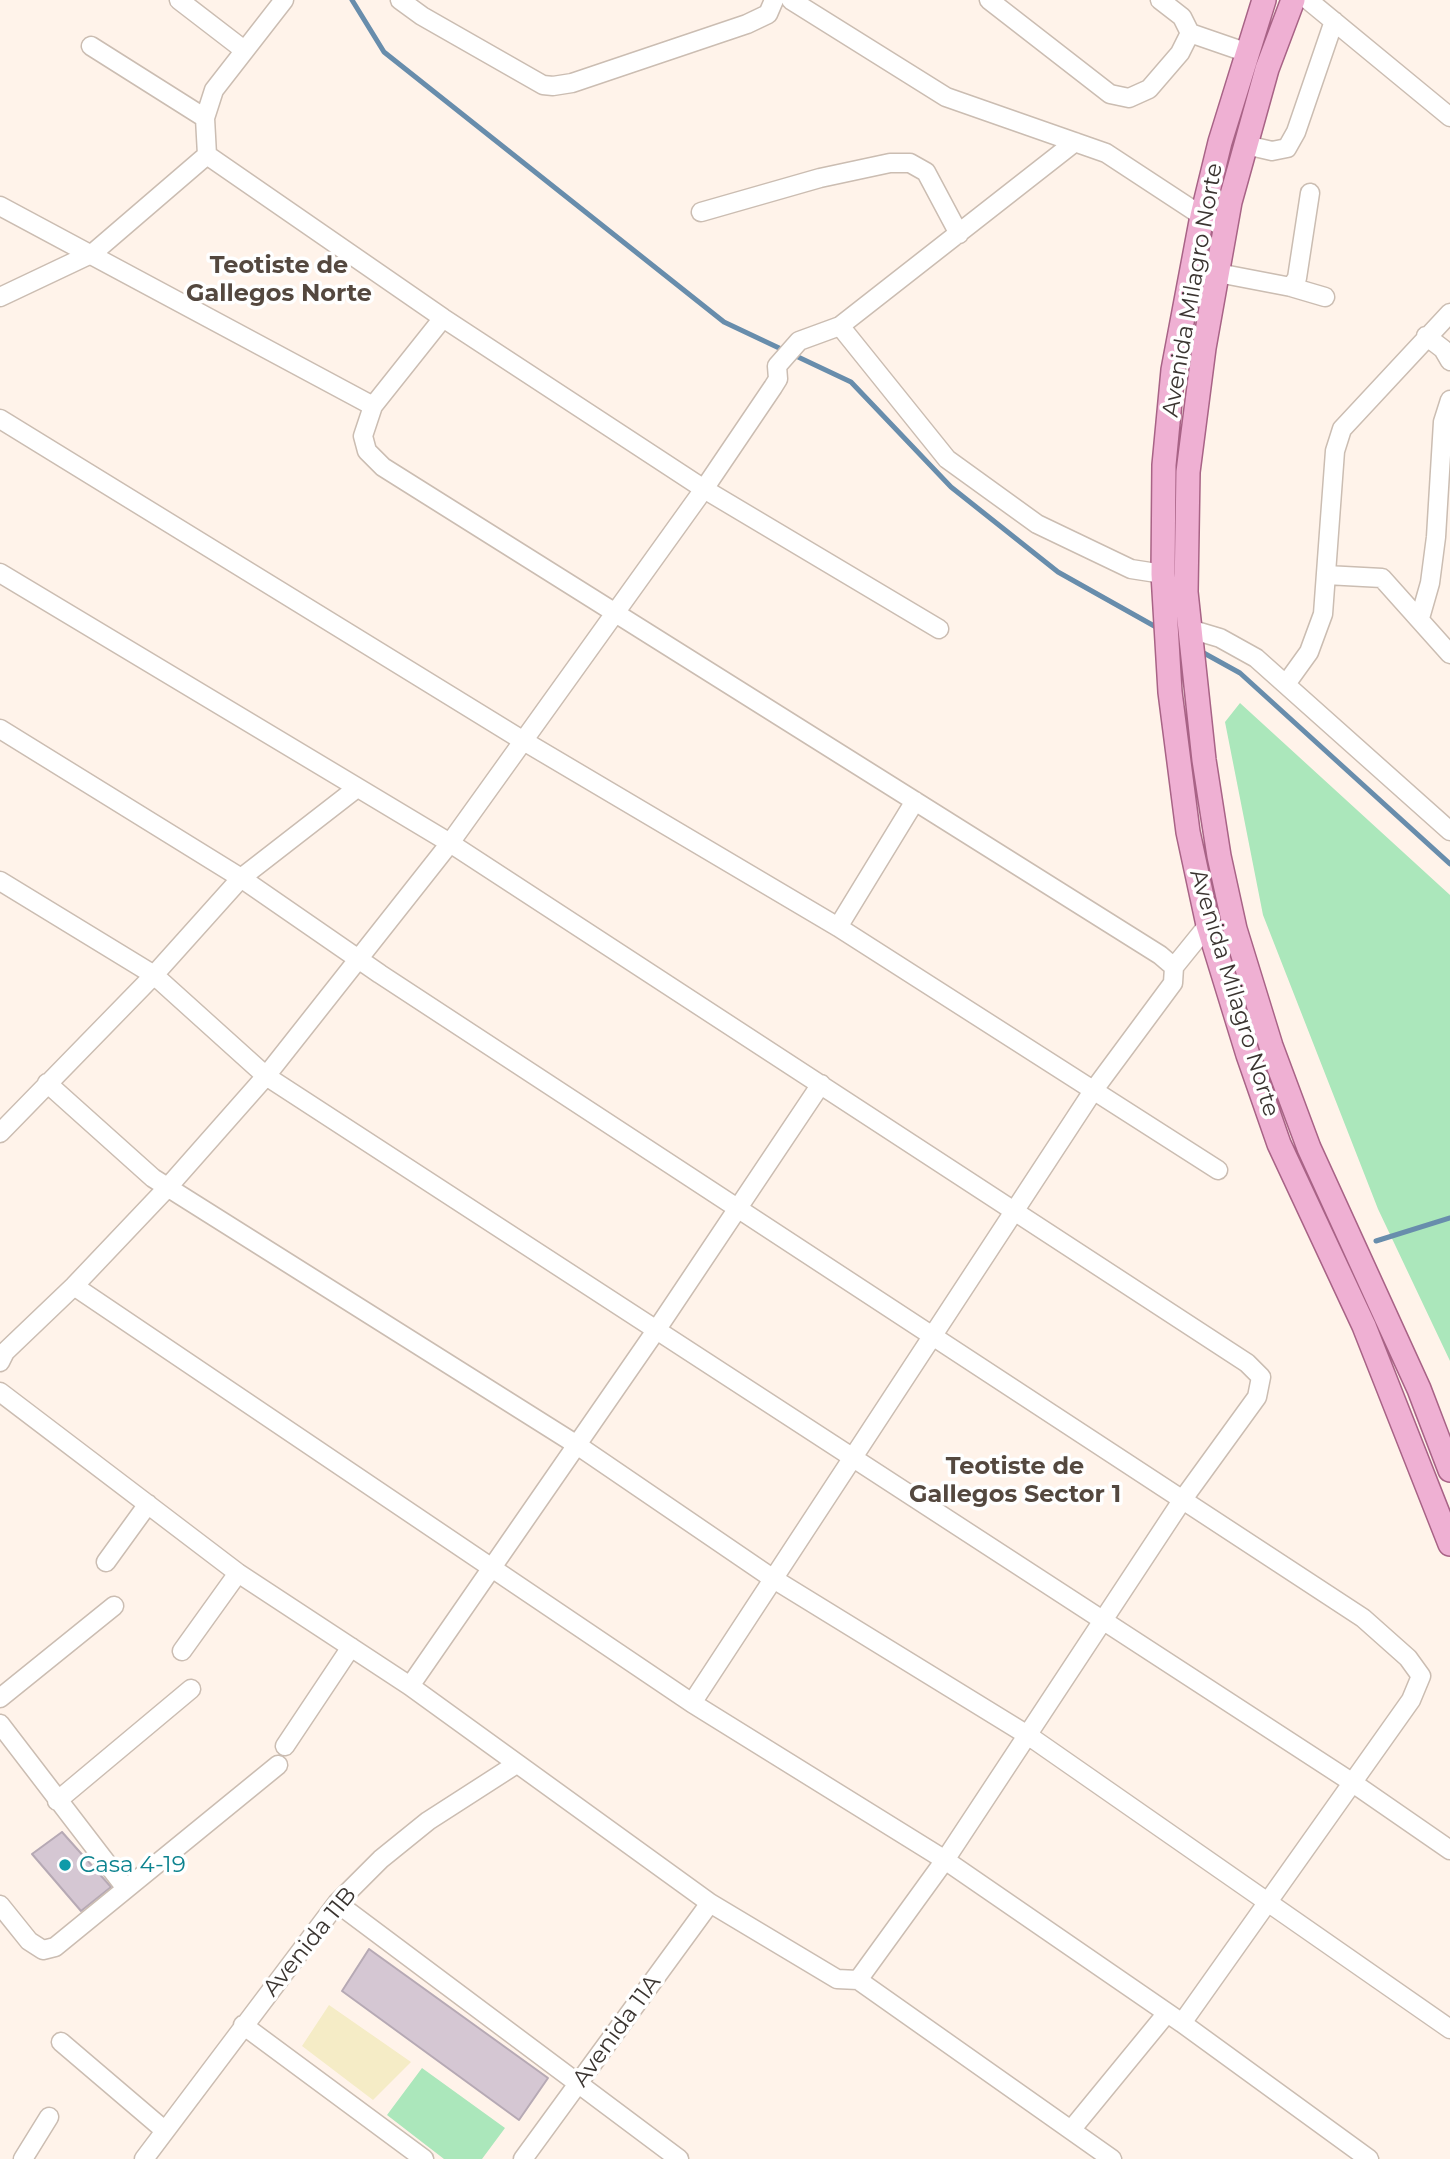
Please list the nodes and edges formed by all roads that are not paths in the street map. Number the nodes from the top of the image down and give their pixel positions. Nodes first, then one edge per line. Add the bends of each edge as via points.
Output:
1 (179, 0) edge
2 (284, 0) edge
3 (400, 0) edge
4 (774, 0) edge
5 (790, 0) edge
6 (989, 0) edge
7 (1160, 0) edge
8 (1264, 0) edge
9 (1293, 0) edge
10 (1308, 0) edge
11 (1334, 21) junction
12 (1190, 33) junction
13 (91, 46) dead end
14 (244, 50) junction
15 (1248, 53) junction
16 (1450, 117) edge
17 (205, 118) junction
18 (1075, 142) junction
19 (1246, 145) junction
20 (207, 156) junction
21 (1310, 193) dead end
22 (0, 205) edge
23 (701, 212) dead end
24 (1202, 216) junction
25 (1226, 228) junction
26 (959, 234) junction
27 (93, 253) junction
28 (1217, 273) junction
29 (1291, 286) junction
30 (0, 297) edge
31 (1325, 297) dead end
32 (1450, 313) edge
33 (443, 318) junction
34 (840, 326) junction
35 (1426, 337) junction
36 (1450, 361) edge
37 (1450, 400) edge
38 (373, 406) junction
39 (0, 419) edge
40 (704, 488) junction
41 (0, 573) edge
42 (1163, 574) junction
43 (1326, 575) junction
44 (615, 613) junction
45 (1420, 618) junction
46 (939, 629) dead end
47 (1190, 629) junction
48 (1450, 654) edge
49 (1286, 684) junction
50 (0, 729) edge
51 (522, 740) junction
52 (358, 788) junction
53 (915, 801) junction
54 (1450, 831) edge
55 (450, 843) junction
56 (241, 877) junction
57 (0, 881) edge
58 (1208, 925) junction
59 (838, 927) junction
60 (358, 959) junction
61 (1174, 967) junction
62 (154, 975) junction
63 (266, 1076) junction
64 (47, 1083) junction
65 (821, 1084) junction
66 (1093, 1091) junction
67 (0, 1133) edge
68 (1218, 1170) dead end
69 (168, 1187) junction
70 (736, 1207) junction
71 (1014, 1212) junction
72 (74, 1286) junction
73 (657, 1329) junction
74 (932, 1336) junction
75 (0, 1362) edge
76 (0, 1392) edge
77 (577, 1445) junction
78 (853, 1457) junction
79 (1450, 1470) edge
80 (1183, 1499) junction
81 (148, 1504) junction
82 (1450, 1544) edge
83 (106, 1562) dead end
84 (490, 1569) junction
85 (238, 1573) junction
86 (772, 1578) junction
87 (114, 1605) dead end
88 (1103, 1623) junction
89 (351, 1647) junction
90 (182, 1651) dead end
91 (410, 1686) junction
92 (191, 1689) dead end
93 (0, 1698) edge
94 (692, 1703) junction
95 (0, 1724) edge
96 (1029, 1736) junction
97 (285, 1746) dead end
98 (278, 1765) dead end
99 (515, 1765) junction
100 (1353, 1783) junction
101 (57, 1801) junction
102 (1450, 1850) edge
103 (945, 1860) junction
104 (125, 1887) junction
105 (1267, 1902) junction
106 (337, 1903) junction
107 (710, 1903) junction
108 (0, 1905) edge
109 (858, 1980) junction
110 (1175, 2018) junction
111 (243, 2025) junction
112 (1450, 2029) edge
113 (61, 2042) dead end
114 (578, 2084) junction
115 (49, 2117) dead end
116 (163, 2130) junction
117 (1071, 2130) junction
118 (147, 2158) edge
119 (23, 2159) edge
120 (424, 2159) edge
121 (523, 2159) edge
122 (678, 2159) edge
123 (1112, 2159) edge
124 (1369, 2159) edge

1 - 14 street
2 - 14 street
3 - 4 street via 543,85 553,86 747,24 768,14
5 - 18 street via 946,97
6 - 12 street via 1110,94 1129,98 1149,89 1180,53
7 - 12 street via 1182,18
8 - 15 main road, Avenida Milagro Norte
9 - 19 main road, Avenida Milagro Norte
10 - 11 street
11 - 16 street
11 - 19 street via 1287,148 1272,151
12 - 15 street
13 - 17 street
14 - 17 street via 214,90
15 - 24 main road, Avenida Milagro Norte
17 - 20 street
18 - 24 street via 1106,153
18 - 26 street
19 - 25 main road, Avenida Milagro Norte
20 - 27 street
20 - 33 street
21 - 29 street via 1297,278
22 - 27 street
23 - 26 street via 820,178 911,163 926,172
24 - 25 street
24 - 42 main road, Avenida Milagro Norte via 1173,370 1164,465
25 - 28 main road, Avenida Milagro Norte
26 - 34 street
27 - 30 street
27 - 38 street
28 - 29 street
28 - 47 main road, Avenida Milagro Norte via 1188,472 1186,592
29 - 31 street
32 - 35 street
33 - 38 street
33 - 40 street
34 - 40 street via 799,341 777,366 778,379
34 - 42 street via 947,459 1037,524 1131,569
35 - 36 street via 1443,349
35 - 43 street via 1342,429 1335,451
37 - 45 street via 1443,422 1434,549
38 - 44 street via 363,436 367,451 383,467
39 - 51 street
40 - 44 street
40 - 46 street
41 - 52 street
42 - 58 main road, Avenida Milagro Norte via 1170,692 1188,832
43 - 45 street via 1382,578
43 - 49 street via 1317,634
44 - 51 street
44 - 53 street
45 - 48 street
47 - 49 street via 1256,657
47 - 79 main road, Avenida Milagro Norte via 1219,856 1235,929 1271,1046 1309,1148 1419,1389
49 - 54 street
50 - 56 street
51 - 55 street
51 - 59 street
52 - 55 street
52 - 56 street
53 - 59 street
53 - 61 street
55 - 60 street
55 - 65 street
56 - 60 street
56 - 62 street
57 - 62 street
58 - 61 street
58 - 82 main road, Avenida Milagro Norte via 1279,1144 1364,1326
59 - 66 street
60 - 63 street
60 - 70 street
61 - 66 street via 1173,983
62 - 63 street
62 - 64 street
63 - 69 street
63 - 73 street
64 - 67 street
64 - 69 street
65 - 70 street
65 - 71 street
66 - 68 street
66 - 71 street
69 - 72 street
69 - 77 street
70 - 73 street
70 - 74 street
71 - 74 street
71 - 80 street via 1247,1363 1261,1377 1257,1397
72 - 75 street
72 - 84 street
73 - 77 street
73 - 78 street
74 - 78 street
74 - 80 street
76 - 81 street
77 - 84 street
77 - 86 street
78 - 86 street
78 - 88 street
80 - 88 street
80 - 100 street via 1363,1618 1408,1658 1420,1675 1412,1700
81 - 83 street
81 - 85 street
84 - 91 street
84 - 94 street
85 - 89 street
85 - 90 street
86 - 94 street
86 - 96 street
87 - 93 street
88 - 96 street
88 - 100 street
89 - 91 street
89 - 97 street
91 - 99 street
92 - 101 street
94 - 103 street
95 - 101 street
96 - 103 street
96 - 105 street
98 - 104 street
99 - 106 street, Avenida 11B via 428,1821
99 - 107 street
100 - 102 street
100 - 105 street
101 - 104 street
103 - 109 street
103 - 110 street
104 - 108 street via 55,1947 43,1950 29,1941
105 - 110 street
105 - 112 street
106 - 111 street, Avenida 11B
106 - 114 street
107 - 109 street via 837,1979
107 - 114 street, Avenida 11A
109 - 117 street
110 - 117 street
110 - 124 street
111 - 116 street, Avenida 11B
111 - 120 street
113 - 116 street
114 - 121 street, Avenida 11A
114 - 122 street
115 - 119 street
116 - 118 street, Avenida 11B
117 - 123 street

